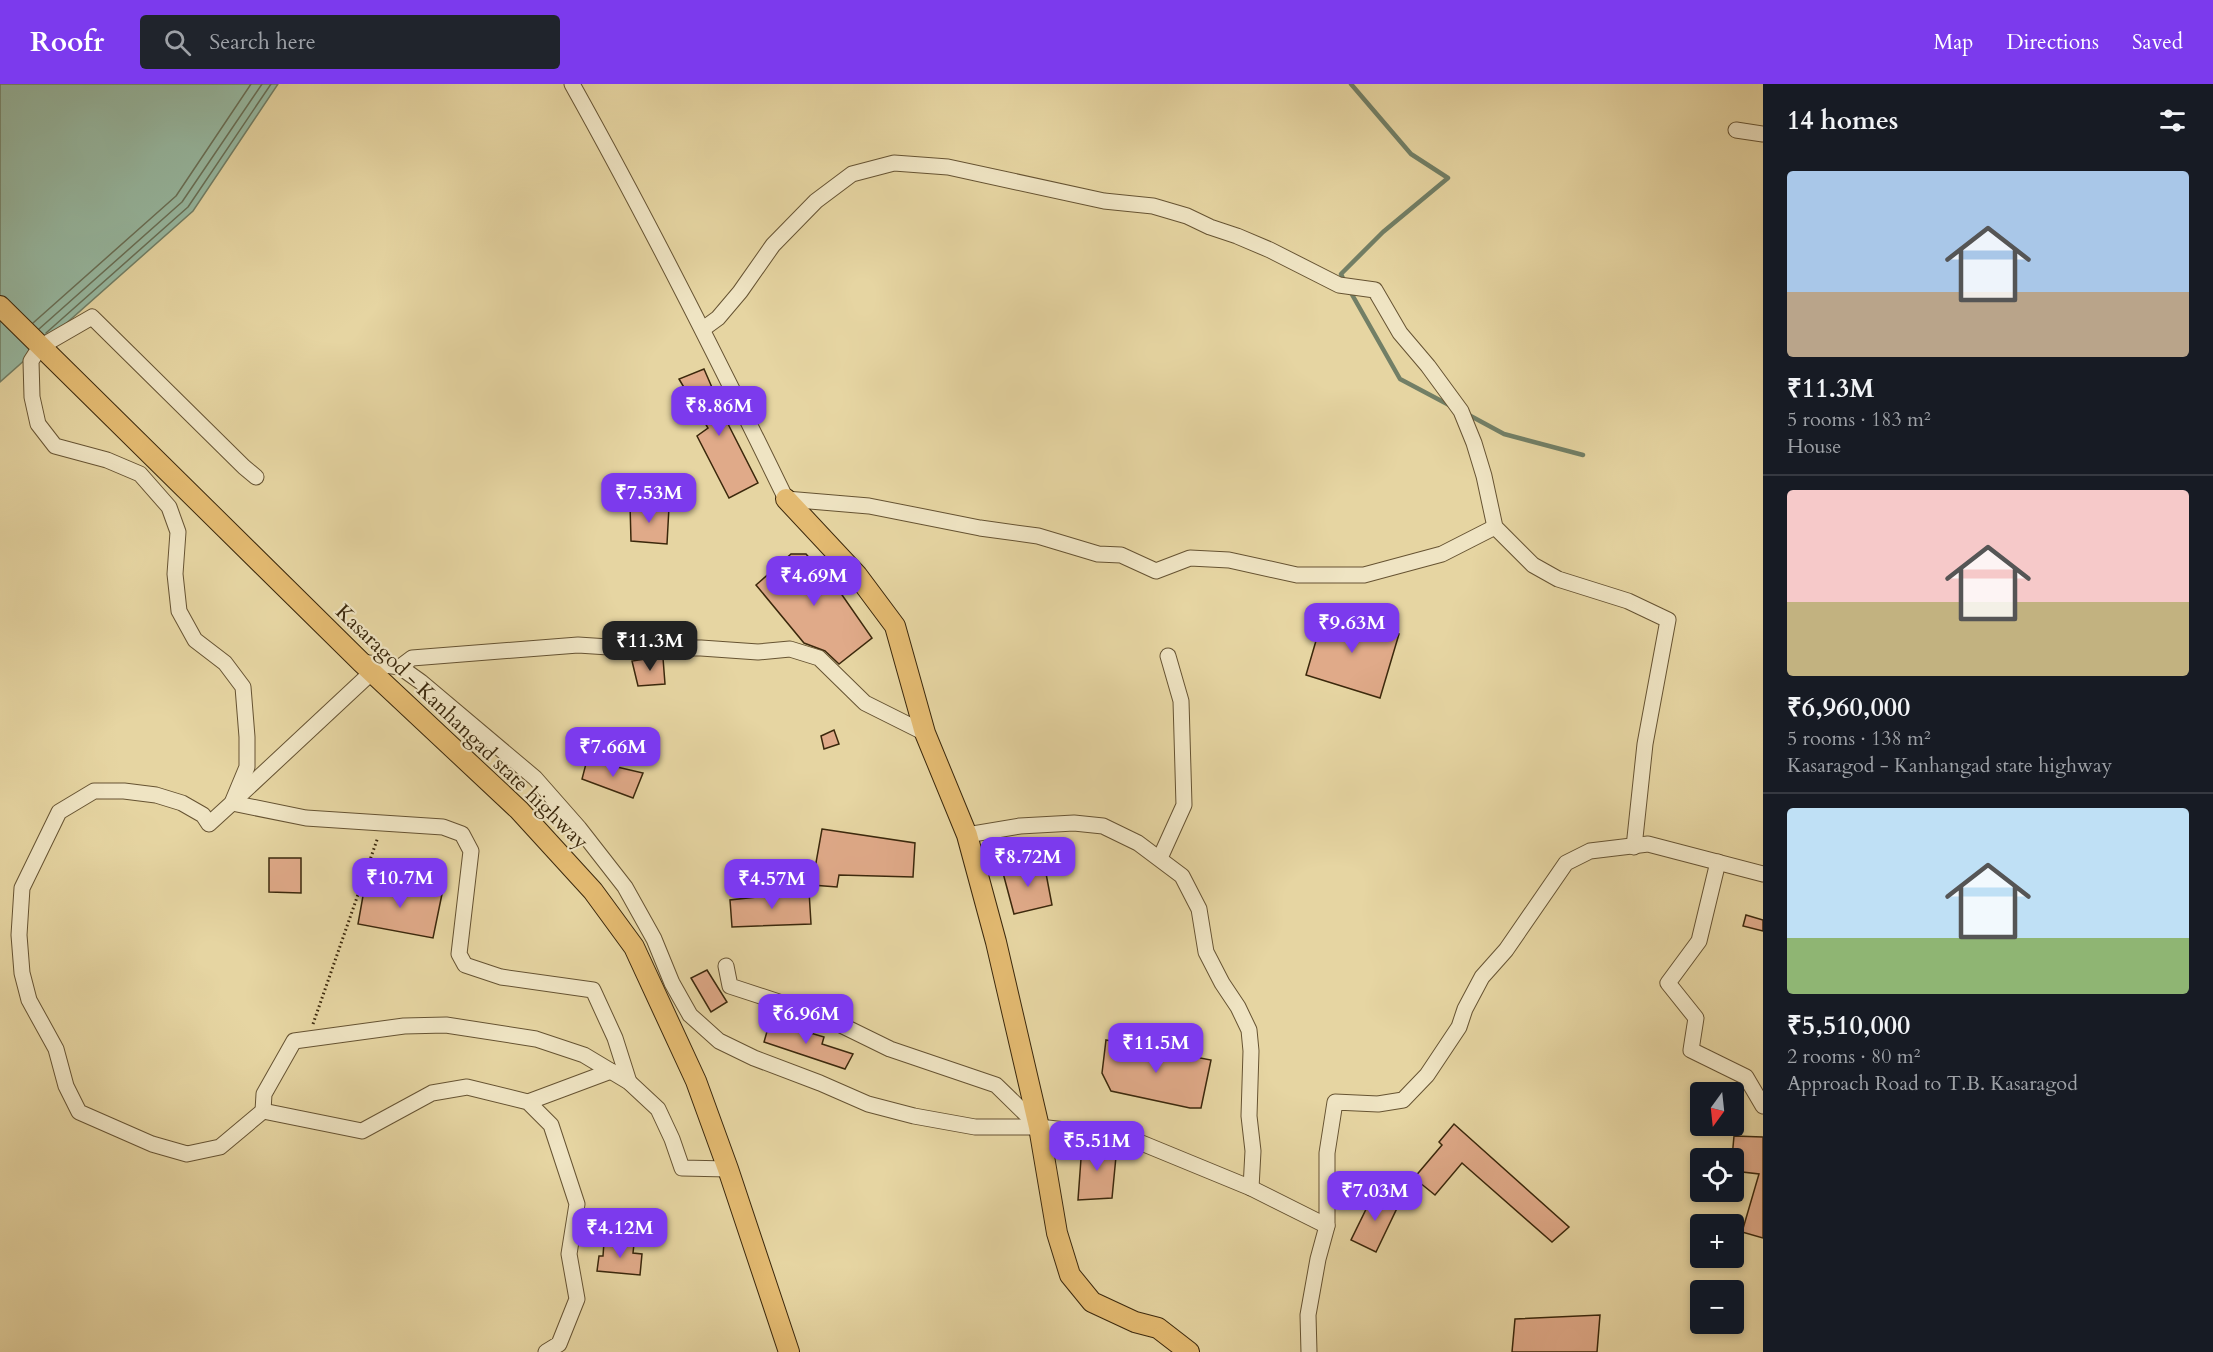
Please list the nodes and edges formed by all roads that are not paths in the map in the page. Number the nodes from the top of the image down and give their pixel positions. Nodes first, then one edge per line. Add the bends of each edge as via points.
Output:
1 (572, 84) edge
2 (1736, 130) dead end
3 (1763, 134) edge
4 (0, 306) edge
5 (703, 328) junction
6 (40, 347) junction
7 (256, 477) dead end
8 (786, 498) junction
9 (1495, 527) junction
10 (1168, 656) dead end
11 (366, 667) junction
12 (400, 667) junction
13 (925, 733) junction
14 (232, 802) junction
15 (967, 835) junction
16 (1634, 847) junction
17 (1160, 858) junction
18 (1718, 862) junction
19 (1763, 874) edge
20 (726, 966) dead end
21 (611, 1071) junction
22 (629, 1082) junction
23 (528, 1102) junction
24 (1763, 1106) edge
25 (263, 1111) junction
26 (1040, 1127) junction
27 (728, 1169) junction
28 (1251, 1188) junction
29 (1327, 1226) junction
30 (546, 1352) edge
31 (789, 1352) edge
32 (1189, 1352) edge
33 (1309, 1352) edge

1 - 5 street
2 - 3 street
4 - 6 main road, Kasaragod - Kanhangad state highway
5 - 8 street
5 - 9 street via 718,318 740,292 773,245 816,201 852,174 894,163 948,167 1104,201 1153,206 1248,240 1339,285 1375,290 1400,333 1461,411 1484,476
6 - 7 street via 92,317
6 - 11 main road, Kasaragod - Kanhangad state highway
6 - 14 street via 31,361 32,397 39,424 55,446 140,474 169,507 178,532 175,574 179,611 195,640 225,663 243,687 247,767
8 - 9 street via 869,506 1038,536 1098,554 1121,555 1156,571 1190,558 1229,560 1297,575 1364,575 1442,554
8 - 13 main road via 857,575 895,626
9 - 16 street via 1533,565 1558,579 1628,601 1668,620 1645,744
10 - 17 street via 1181,701 1184,804
11 - 12 street
11 - 14 street
11 - 27 main road, Kasaragod - Kanhangad state highway via 519,810 593,891 634,947 696,1081
12 - 13 street via 412,658 578,645 758,652 790,649 819,658 866,703
12 - 26 street via 535,778 579,828 625,887 690,1015 718,1041 868,1104 975,1127
13 - 15 main road
14 - 22 street via 306,818 443,827 462,834 471,851 459,954 465,965 501,977 593,990
14 - 25 street via 209,824 203,815 182,803 124,791 94,791 59,812 22,888 22,973 29,1000 56,1049 66,1086 79,1112 152,1144 187,1154 220,1147
15 - 17 street via 1020,826 1103,826
15 - 26 main road
16 - 18 street via 1648,844
16 - 29 street via 1590,851 1566,862 1506,950 1482,977 1459,1027 1428,1075 1403,1100 1378,1104 1335,1102 1328,1153
17 - 28 street via 1182,876 1199,909 1206,952 1249,1030
18 - 19 street
18 - 24 street via 1699,941 1668,983 1696,1018 1691,1050 1746,1077
20 - 26 street via 730,986 841,1025 890,1049 996,1085
21 - 22 street
21 - 23 street
21 - 25 street via 584,1055 536,1040 446,1025 404,1026 294,1041 264,1094
22 - 27 street via 658,1109 682,1168
23 - 25 street via 466,1088 432,1093 362,1131
23 - 30 street via 551,1125 577,1203 569,1254 577,1299 559,1344
26 - 28 street via 1127,1137
26 - 32 main road via 1057,1233 1070,1275 1092,1302 1158,1328
27 - 31 main road, Kasaragod - Kanhangad state highway
28 - 29 street
29 - 33 street via 1308,1315

